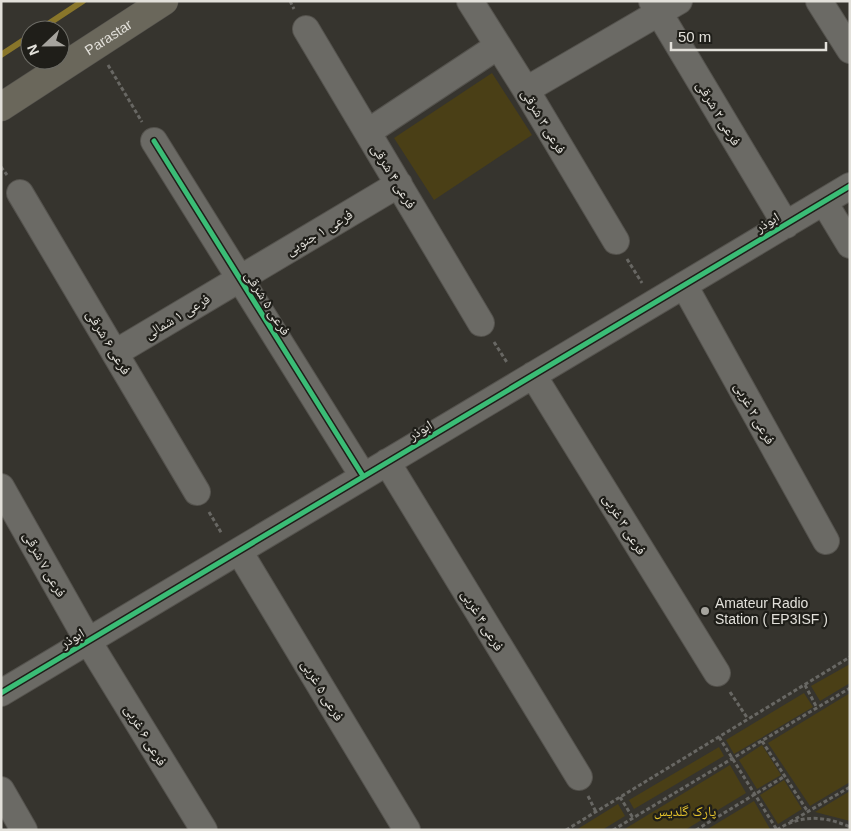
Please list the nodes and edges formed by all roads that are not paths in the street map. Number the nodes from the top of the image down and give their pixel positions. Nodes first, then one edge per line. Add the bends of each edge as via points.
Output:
1 (164, 1) edge
2 (470, 1) edge
3 (819, 1) edge
4 (663, 5) edge
5 (306, 29) dead end
6 (498, 46) junction
7 (850, 50) edge
8 (526, 90) junction
9 (1, 107) edge
10 (368, 132) junction
11 (154, 141) road end
12 (399, 184) junction
13 (850, 186) edge
14 (20, 194) dead end
15 (824, 202) junction
16 (786, 225) junction
17 (616, 242) road end
18 (850, 245) edge
19 (239, 279) junction
20 (684, 285) junction
21 (481, 323) road end
22 (116, 353) junction
23 (527, 378) junction
24 (387, 462) junction
25 (364, 476) junction
26 (1, 487) edge
27 (197, 492) road end
28 (826, 541) dead end
29 (236, 552) junction
30 (88, 641) junction
31 (717, 673) road end
32 (1, 693) edge
33 (579, 777) dead end
34 (1, 790) edge
35 (24, 830) edge
36 (204, 830) edge
37 (407, 830) edge

1 - 9 main road, Parastar
2 - 6 street, فرعی ۳ شرقی
3 - 7 street
4 - 8 street
4 - 16 street, فرعی ۲ شرقی
5 - 10 street, فرعی ۴ شرقی
6 - 8 street, فرعی ۳ شرقی
6 - 10 street
8 - 17 street, فرعی ۳ شرقی
10 - 12 street, فرعی ۴ شرقی
11 - 19 street, فرعی ۵ شرقی
12 - 19 street, فرعی ۱ جنوبی
12 - 21 street, فرعی ۴ شرقی
13 - 15 street, ابوذر
14 - 22 street, فرعی ۶ شرقی
15 - 16 street, ابوذر
15 - 18 street
16 - 20 street, ابوذر
19 - 22 street, فرعی ۱ شمالی
19 - 25 street, فرعی ۵ شرقی
20 - 23 street, ابوذر
20 - 28 street, فرعی ۲ غربی
22 - 27 street, فرعی ۶ شرقی
23 - 24 street, ابوذر
23 - 31 street, فرعی ۳ غربی
24 - 25 street, ابوذر
24 - 33 street, فرعی ۴ غربی
25 - 29 street, ابوذر
26 - 30 street, فرعی ۷ شرقی
29 - 30 street, ابوذر
29 - 37 street, فرعی ۵ غربی
30 - 32 street, ابوذر
30 - 36 street, فرعی ۶ غربی
34 - 35 street

